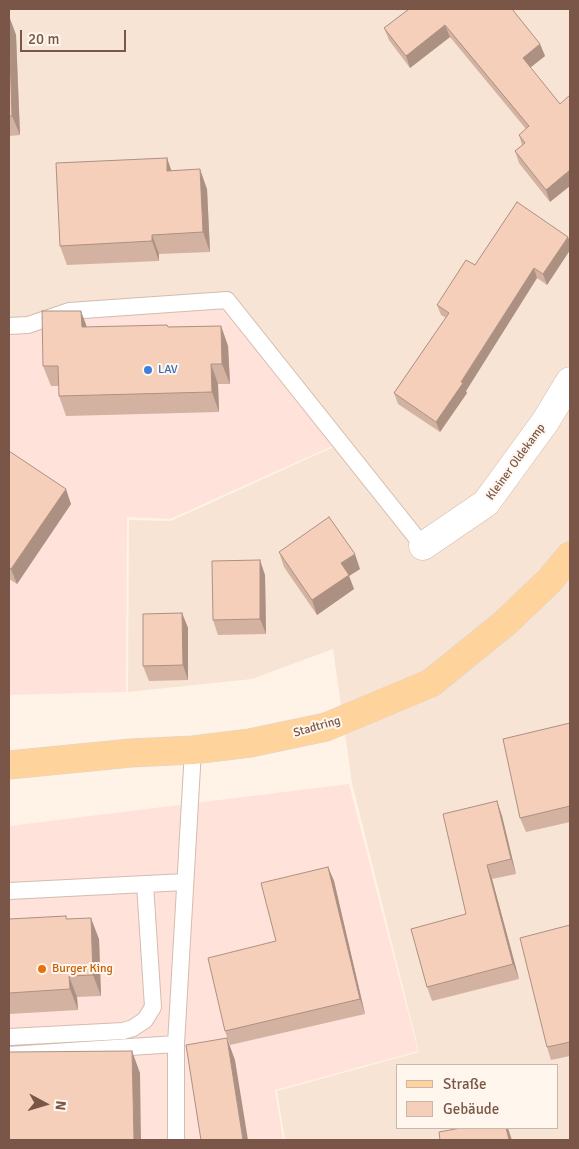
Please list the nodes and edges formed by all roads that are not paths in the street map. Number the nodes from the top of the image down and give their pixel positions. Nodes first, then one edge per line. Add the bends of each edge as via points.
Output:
1 (9, 326) edge
2 (570, 381) edge
3 (423, 546) joint
4 (570, 556) edge
5 (193, 750) junction
6 (9, 765) edge
7 (185, 882) junction
8 (145, 884) junction
9 (9, 891) edge
10 (9, 1037) edge
11 (176, 1044) junction
12 (9, 1056) edge
13 (176, 1140) edge

1 - 3 lane via 28,325 69,311 227,300
2 - 3 street, Kleiner Oldekamp via 545,422 486,503
4 - 5 main road, Stadtring via 505,623 431,683 326,727 250,743
5 - 6 main road, Stadtring
5 - 7 lane
7 - 8 lane
7 - 11 lane
8 - 9 lane
8 - 10 lane via 152,1007 144,1020 123,1031
11 - 12 lane
11 - 13 lane

